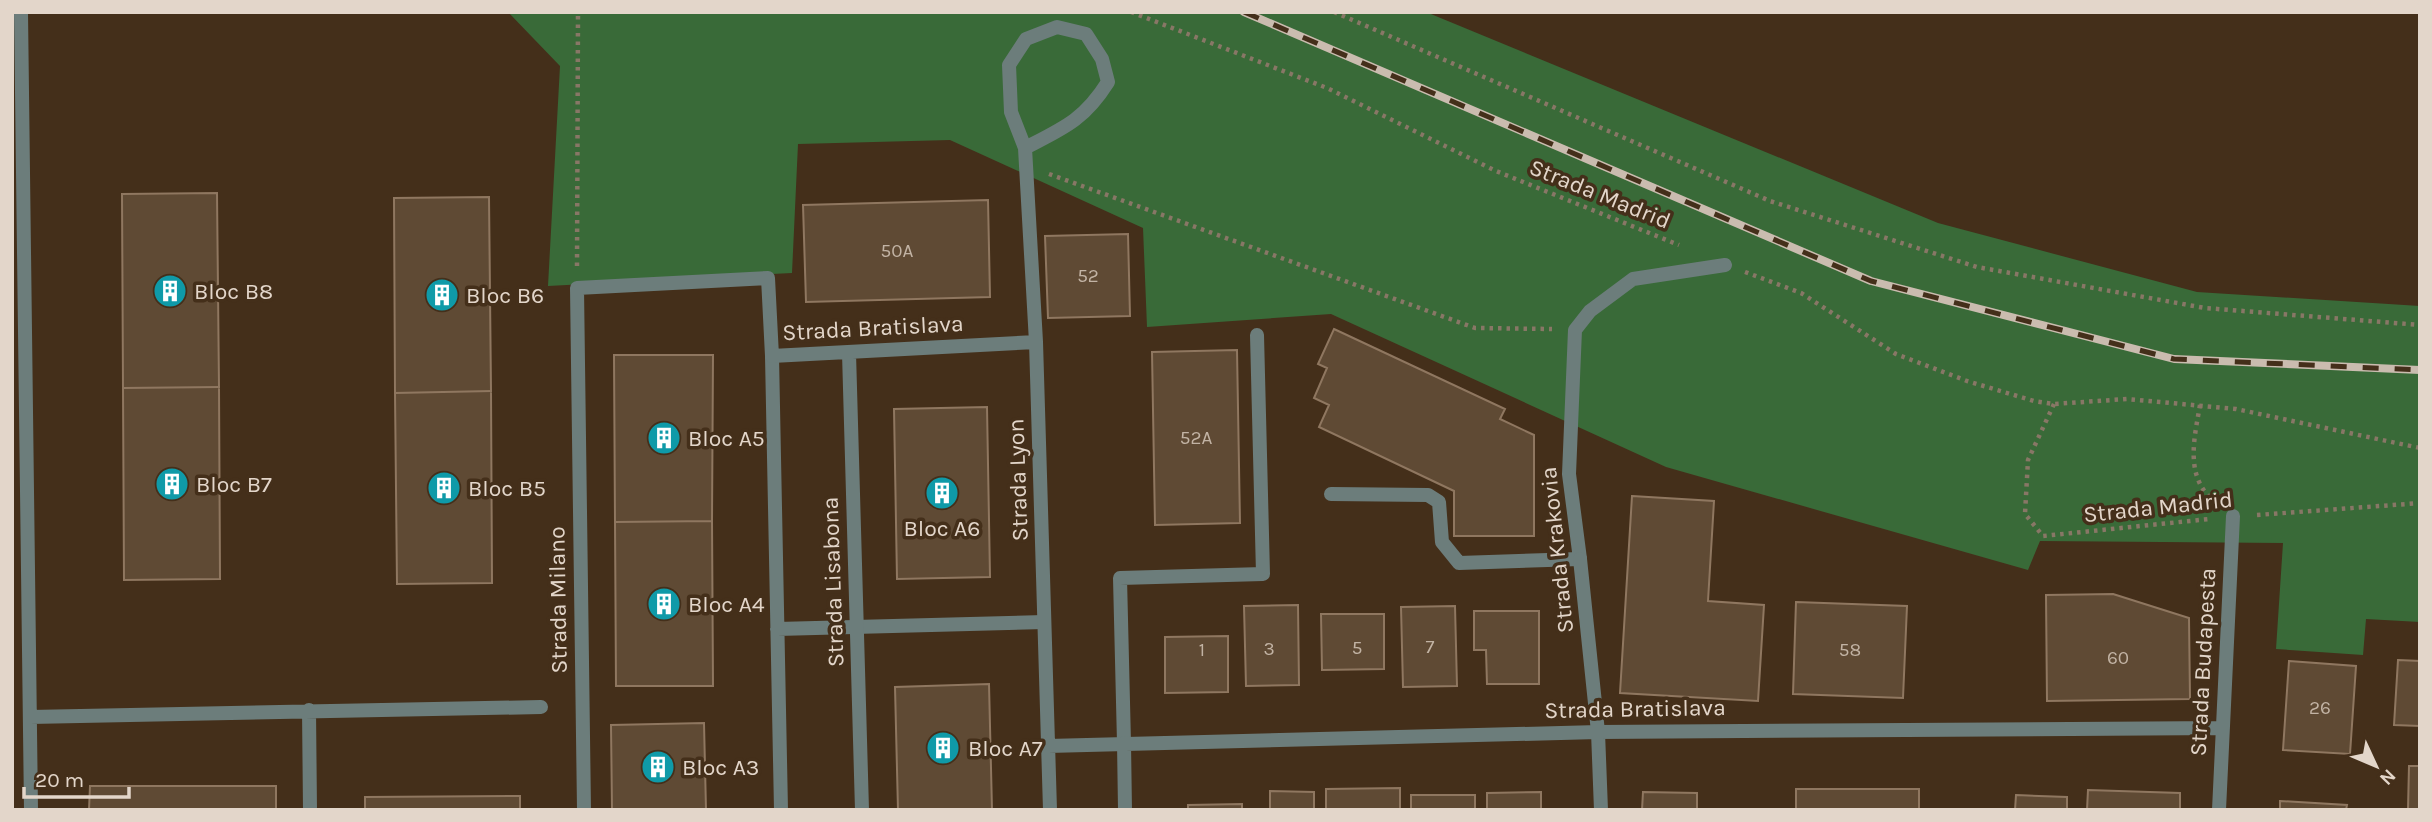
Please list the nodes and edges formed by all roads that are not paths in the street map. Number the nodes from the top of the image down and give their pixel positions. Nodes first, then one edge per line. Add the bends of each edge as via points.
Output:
1 (21, 12) edge
2 (17, 132) edge
3 (1025, 148) junction
4 (1725, 265) road end
5 (577, 288) joint
6 (1257, 335) dead end
7 (1036, 342) junction
8 (849, 353) junction
9 (772, 356) junction
10 (1331, 494) dead end
11 (2233, 516) road end
12 (1580, 559) junction
13 (1044, 622) junction
14 (857, 627) junction
15 (778, 629) junction
16 (541, 707) dead end
17 (309, 710) junction
18 (30, 717) junction
19 (2223, 728) junction
20 (1598, 732) junction
21 (1124, 743) junction
22 (1048, 746) junction
23 (31, 810) edge
24 (310, 810) edge
25 (584, 810) edge
26 (781, 810) edge
27 (862, 810) edge
28 (1050, 810) edge
29 (1125, 810) edge
30 (1601, 810) edge
31 (2219, 810) edge

1 - 2 street
2 - 18 street
3 - 3 street via 1092,108 1108,82 1102,58 1086,34 1056,27 1026,39 1009,65 1010,112
3 - 7 street, Strada Lyon
4 - 12 street, Strada Krakovia via 1633,279 1590,311 1576,330 1569,474
5 - 9 street, Strada Bratislava via 768,278
5 - 25 street, Strada Milano
6 - 21 street via 1263,574 1120,578
7 - 8 street, Strada Bratislava
7 - 13 street, Strada Lyon
8 - 9 street, Strada Bratislava
8 - 14 street, Strada Lisabona
9 - 15 street
10 - 12 street via 1429,495 1439,502 1442,542 1458,563
11 - 19 street, Strada Budapesta
12 - 20 street, Strada Krakovia
13 - 14 street
13 - 22 street, Strada Lyon
14 - 15 street
14 - 27 street, Strada Lisabona
15 - 26 street
16 - 17 street
17 - 18 street
17 - 24 street
18 - 23 street
19 - 20 street, Strada Bratislava
19 - 31 street, Strada Budapesta
20 - 21 street, Strada Bratislava
20 - 30 street, Strada Krakovia
21 - 22 street, Strada Bratislava
21 - 29 street
22 - 28 street, Strada Lyon

